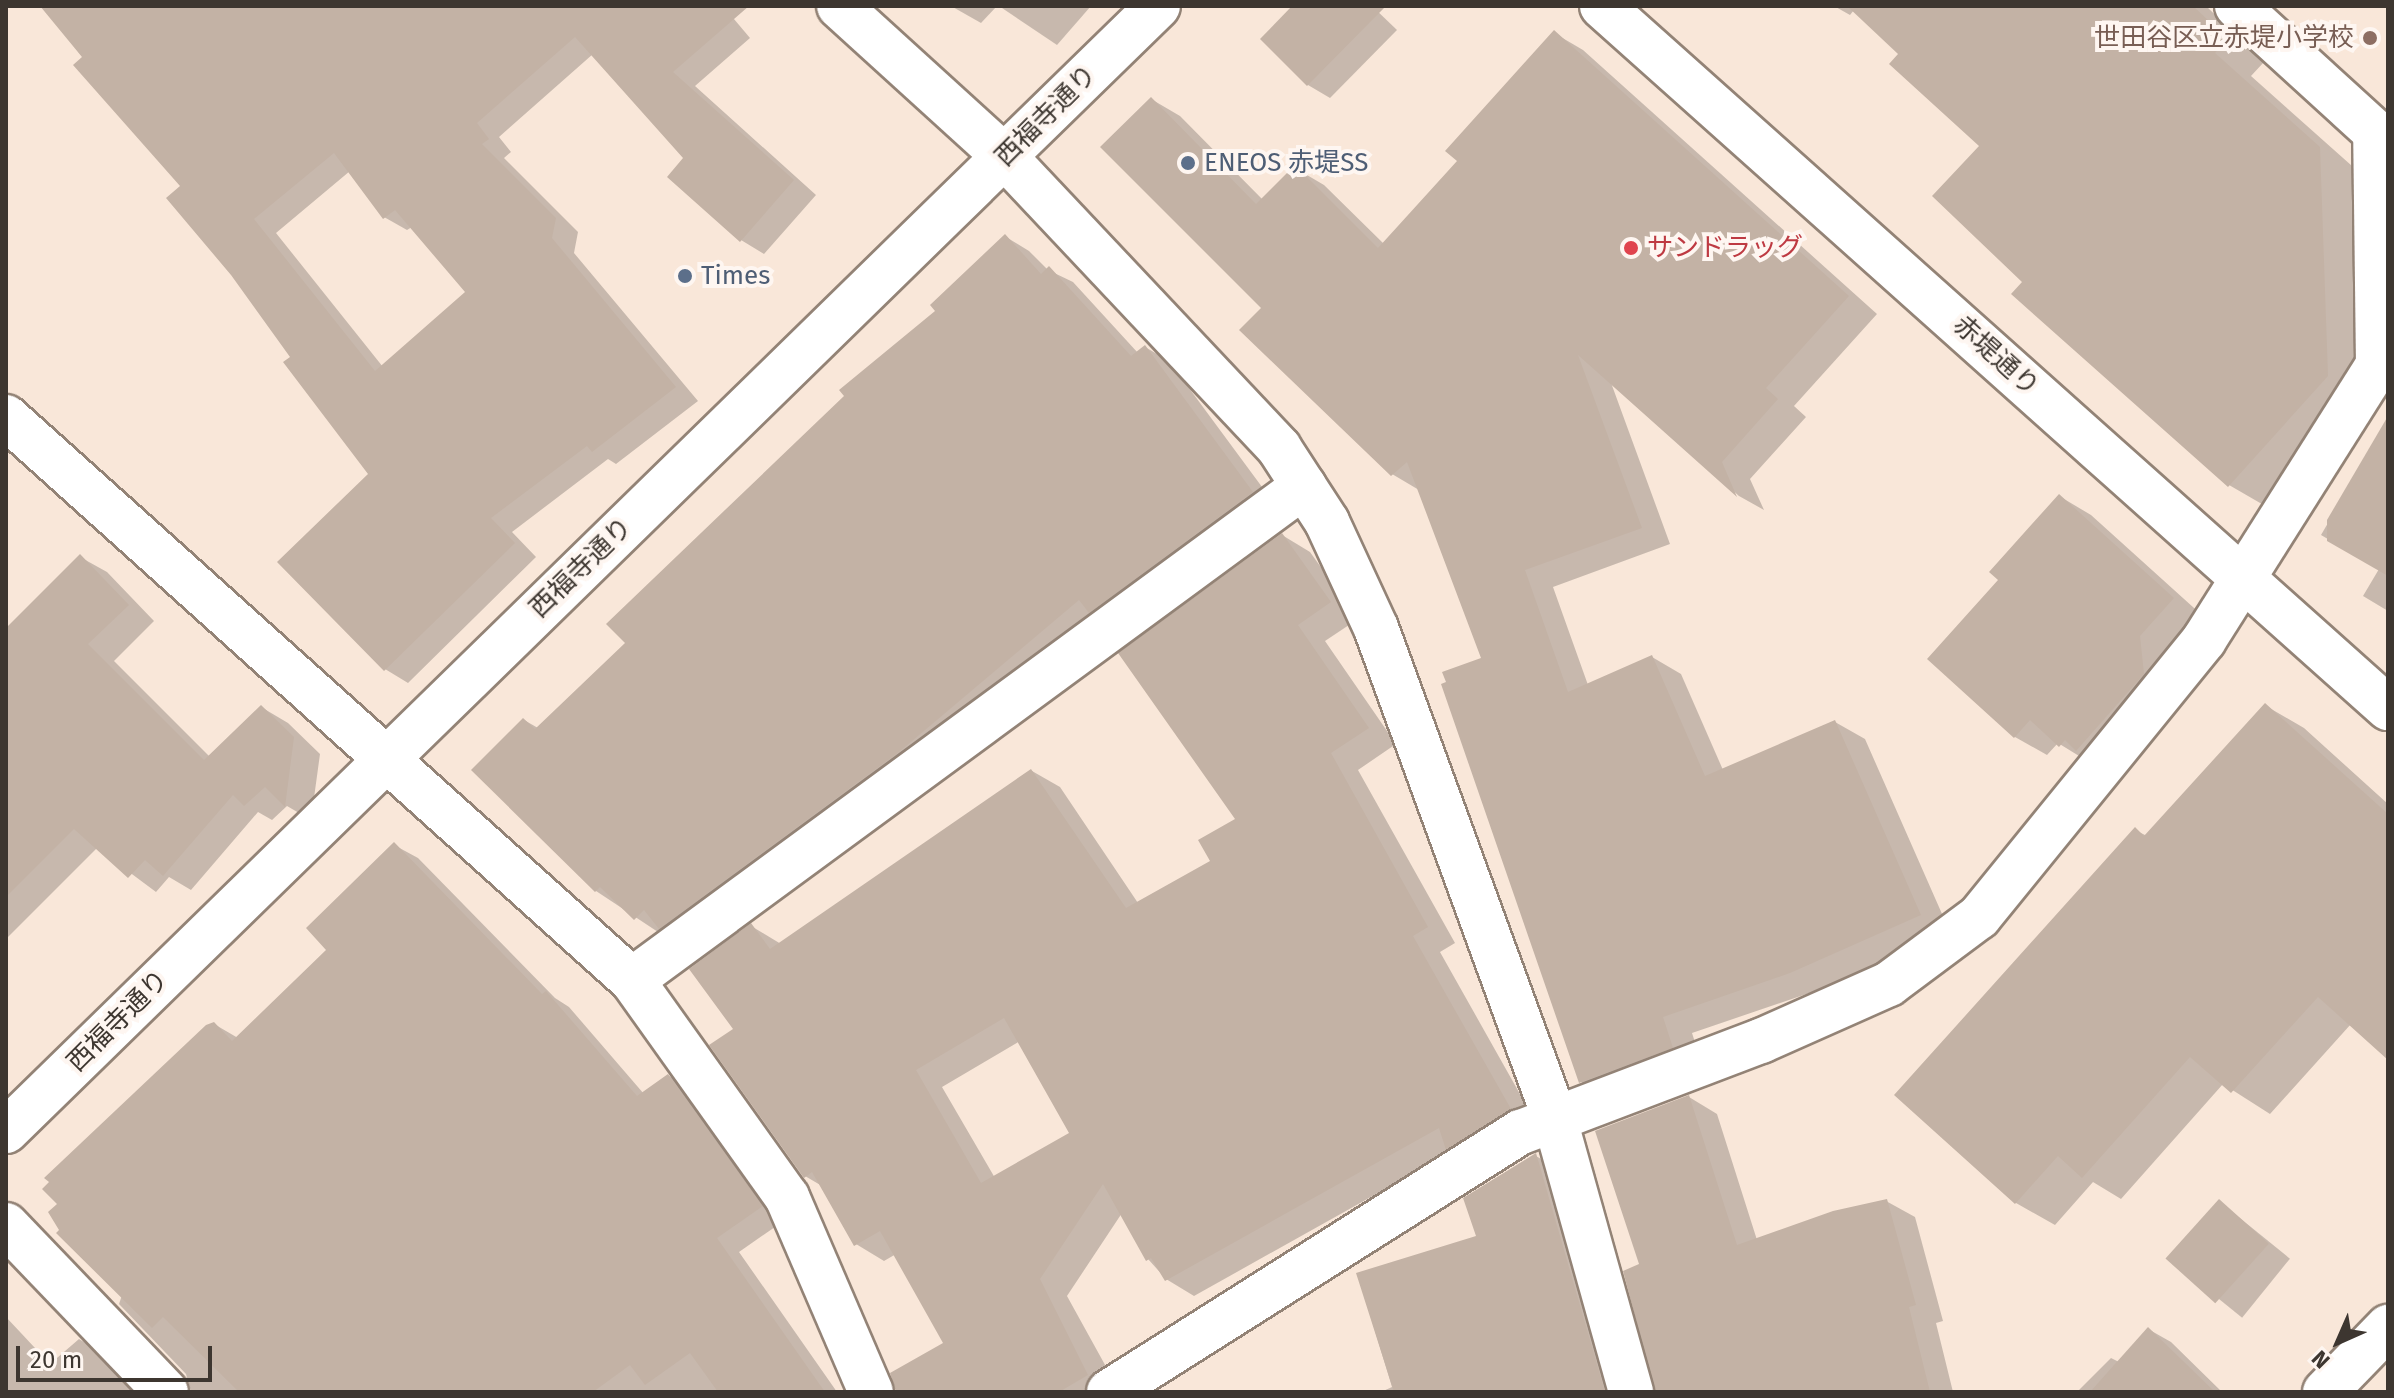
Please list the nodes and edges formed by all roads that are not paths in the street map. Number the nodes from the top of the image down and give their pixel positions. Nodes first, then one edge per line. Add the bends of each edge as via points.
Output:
1 (839, 6) edge
2 (1158, 6) edge
3 (1602, 6) edge
4 (2237, 6) edge
5 (2381, 135) edge
6 (1005, 157) junction
7 (6, 417) edge
8 (1304, 486) junction
9 (2246, 579) junction
10 (2388, 708) edge
11 (386, 757) junction
12 (632, 980) junction
13 (1554, 1116) junction
14 (6, 1131) edge
15 (6, 1225) edge
16 (2388, 1327) edge
17 (166, 1392) edge
18 (871, 1392) edge
19 (1109, 1392) edge
20 (1631, 1392) edge
21 (2325, 1392) edge

1 - 6 street
2 - 6 street, 西福寺通り
3 - 9 street, 赤堤通り
4 - 5 street
5 - 9 street via 2378,365
6 - 8 street via 1279,448
6 - 11 street, 西福寺通り
7 - 11 street
8 - 12 street
8 - 13 street via 1376,628
9 - 10 street, 赤堤通り
9 - 13 street via 2204,640 1979,917 1889,984 1761,1041
11 - 12 street
11 - 14 street, 西福寺通り
12 - 18 street via 787,1197
13 - 19 street
13 - 20 street
15 - 17 street
16 - 21 street

